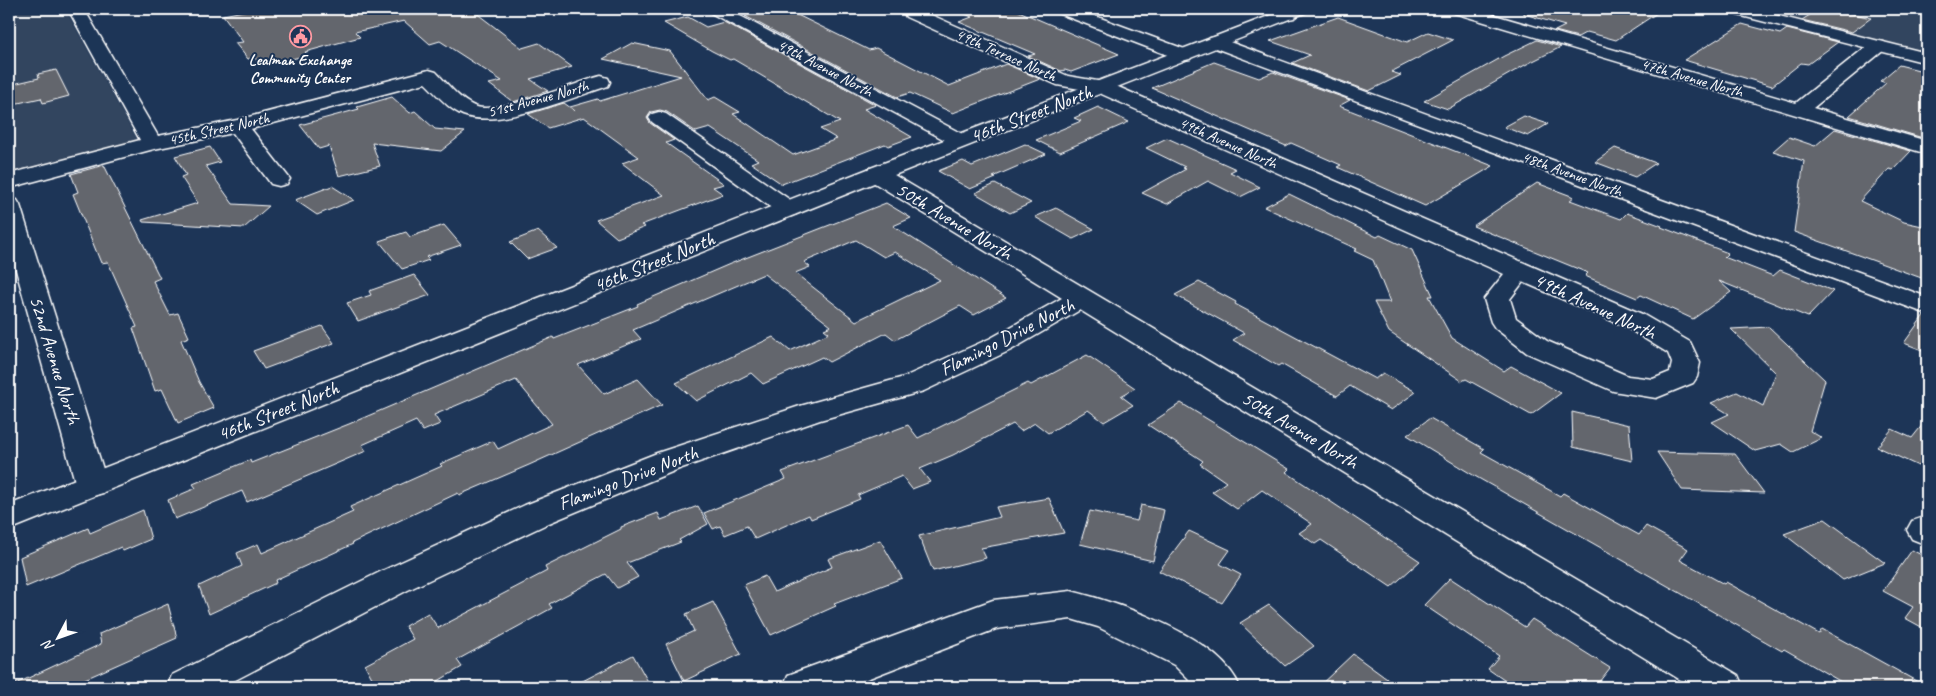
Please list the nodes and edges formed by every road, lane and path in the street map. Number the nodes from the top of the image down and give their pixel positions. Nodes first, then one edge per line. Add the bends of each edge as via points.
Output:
1 (76, 9) edge
2 (715, 9) edge
3 (1061, 9) edge
4 (1457, 9) edge
5 (1732, 9) edge
6 (1288, 10) edge
7 (912, 13) dead end
8 (1216, 42) junction
9 (1878, 46) junction
10 (1184, 55) junction
11 (1927, 58) edge
12 (429, 76) joint
13 (601, 82) dead end
14 (1102, 87) junction
15 (1799, 110) junction
16 (659, 118) dead end
17 (238, 126) junction
18 (961, 141) junction
19 (152, 143) junction
20 (1927, 148) edge
21 (876, 174) junction
22 (279, 179) dead end
23 (9, 181) edge
24 (9, 205) edge
25 (788, 208) junction
26 (1519, 271) junction
27 (1082, 298) junction
28 (1927, 306) edge
29 (92, 485) junction
30 (9, 518) edge
31 (186, 687) edge
32 (802, 687) edge
33 (1222, 687) edge
34 (1724, 687) edge

1 - 19 street
2 - 18 street, 49th Avenue North
3 - 10 street
4 - 15 street, 47th Avenue North
5 - 9 street
6 - 8 street, 46th Street North
7 - 14 street, 49th Terrace North via 1064,81
8 - 10 street, 46th Street North
8 - 28 street, 48th Avenue North
9 - 11 street
9 - 15 street
10 - 14 street, 46th Street North
12 - 13 street, 51st Avenue North via 469,111 481,114 500,113
12 - 17 street, 45th Street North
14 - 18 street, 46th Street North
14 - 26 street, 49th Avenue North
15 - 20 street, 47th Avenue North
16 - 25 street
17 - 19 street, 45th Street North
17 - 22 street
18 - 21 street, 46th Street North
19 - 23 street, 45th Street North
21 - 25 street, 46th Street North
21 - 27 street, 50th Avenue North
24 - 29 street, 52nd Avenue North
25 - 29 street, 46th Street North
26 - 26 street, 49th Avenue North via 1497,299 1504,322 1537,348 1623,384 1656,389 1683,377 1686,363 1680,348 1633,320
27 - 31 street, Flamingo Drive North via 1001,344 914,384 810,413 677,458 537,514 396,580
27 - 34 street, 50th Avenue North
29 - 30 street, 46th Street North
32 - 33 street via 993,615 1071,605 1108,615 1187,654

